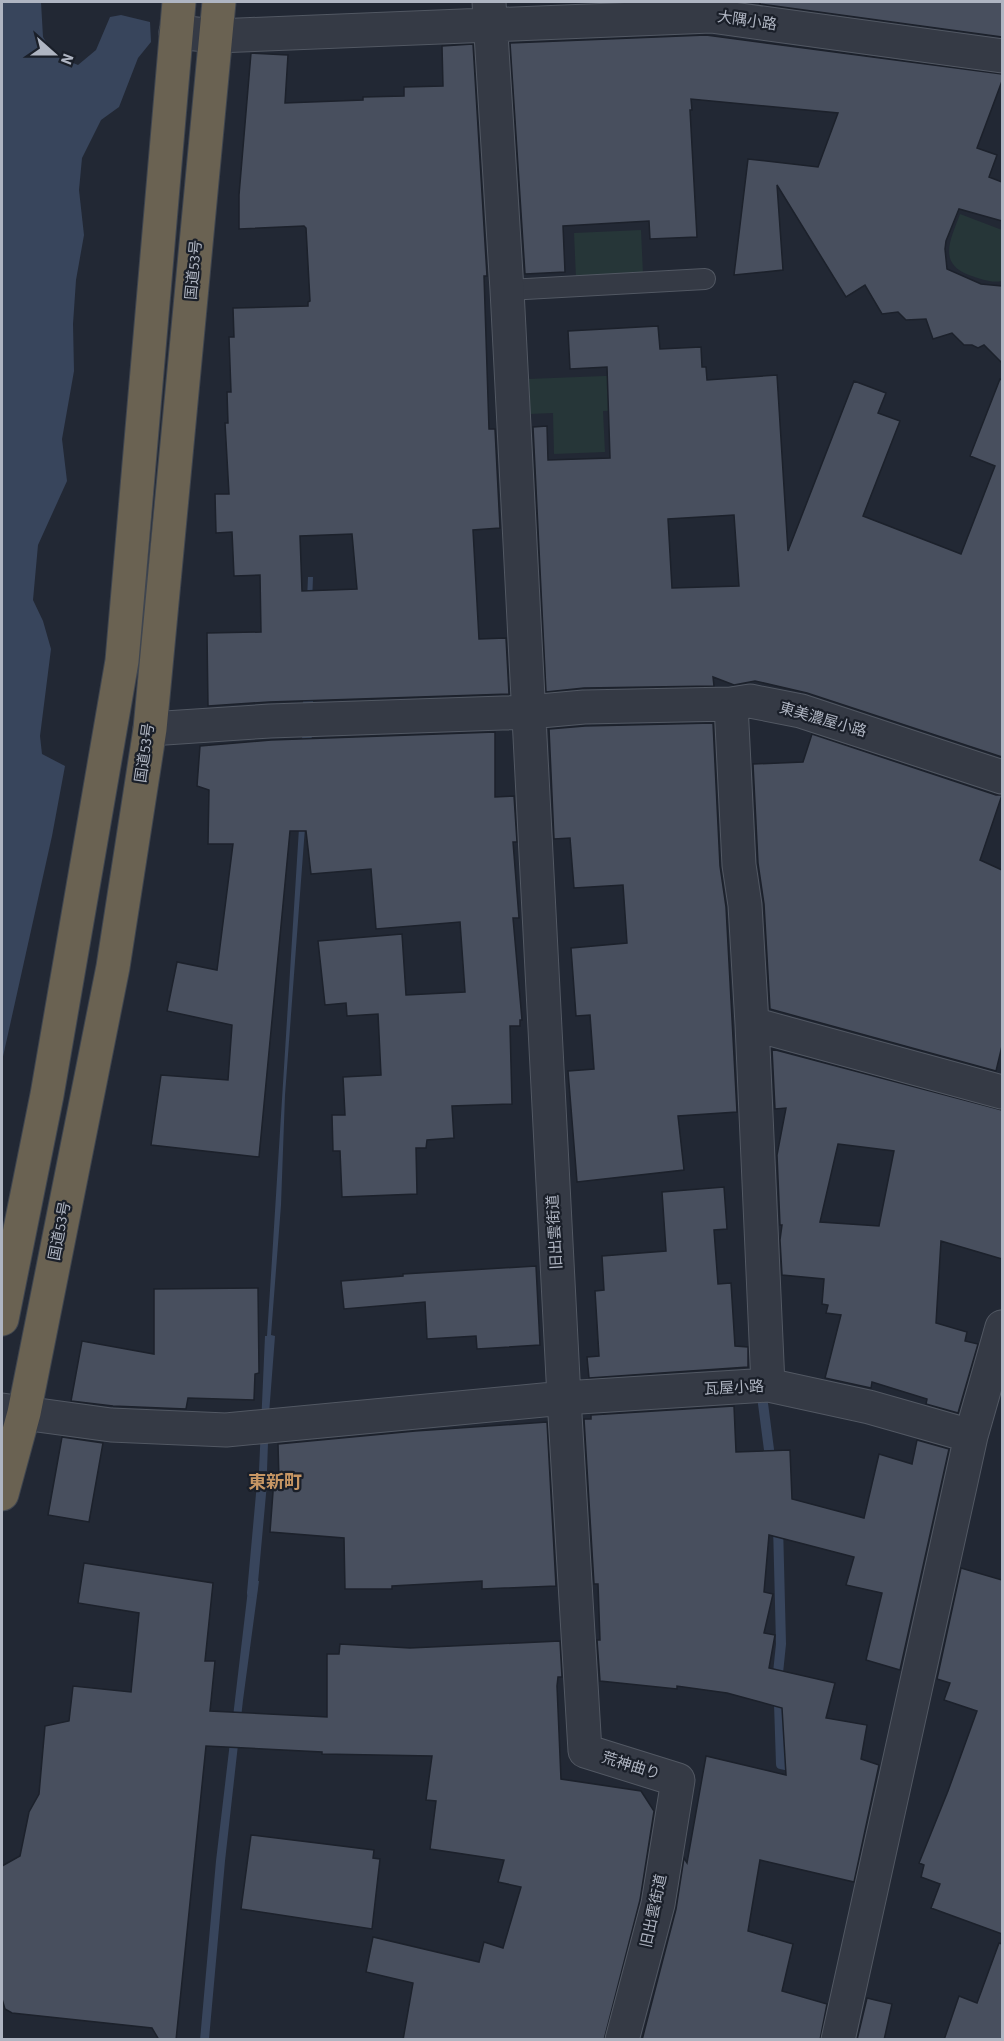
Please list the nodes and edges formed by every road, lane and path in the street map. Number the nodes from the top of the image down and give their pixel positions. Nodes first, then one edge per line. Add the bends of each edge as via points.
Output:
1 (219, 2) edge
2 (711, 9) edge
3 (489, 14) edge
4 (177, 17) edge
5 (216, 36) junction
6 (1002, 56) edge
7 (705, 279) dead end
8 (507, 290) junction
9 (731, 704) junction
10 (529, 712) junction
11 (150, 729) junction
12 (1002, 777) edge
13 (752, 1024) junction
14 (1002, 1092) edge
15 (2, 1319) edge
16 (1002, 1327) edge
17 (768, 1385) junction
18 (564, 1398) junction
19 (13, 1412) edge
20 (971, 1436) junction
21 (2, 1494) edge
22 (585, 1751) joint
23 (678, 1780) joint
24 (622, 2040) edge
25 (838, 2040) edge

1 - 5 highway, 国道53号
2 - 3 street, 大隅小路
2 - 6 street, 大隅小路
3 - 5 street, 大隅小路
3 - 8 street, 旧出雲街道
4 - 5 street, 大隅小路
4 - 15 highway via 122,661 46,1095
5 - 11 highway, 国道53号
7 - 8 lane
8 - 10 street, 旧出雲街道
9 - 10 street, 東美濃屋小路
9 - 12 street, 東美濃屋小路 via 750,701 801,711
9 - 13 street
10 - 11 street, 東美濃屋小路
10 - 18 street, 旧出雲街道
11 - 19 highway, 国道53号 via 113,967
13 - 14 street
13 - 17 street
16 - 20 street
17 - 18 street, 瓦屋小路
17 - 20 street, 瓦屋小路 via 869,1407
18 - 19 street, 瓦屋小路 via 226,1430 111,1425
18 - 22 street, 旧出雲街道
19 - 21 highway, 国道53号
20 - 25 street
22 - 23 street, 荒神曲り
23 - 24 street, 旧出雲街道 via 658,1904

